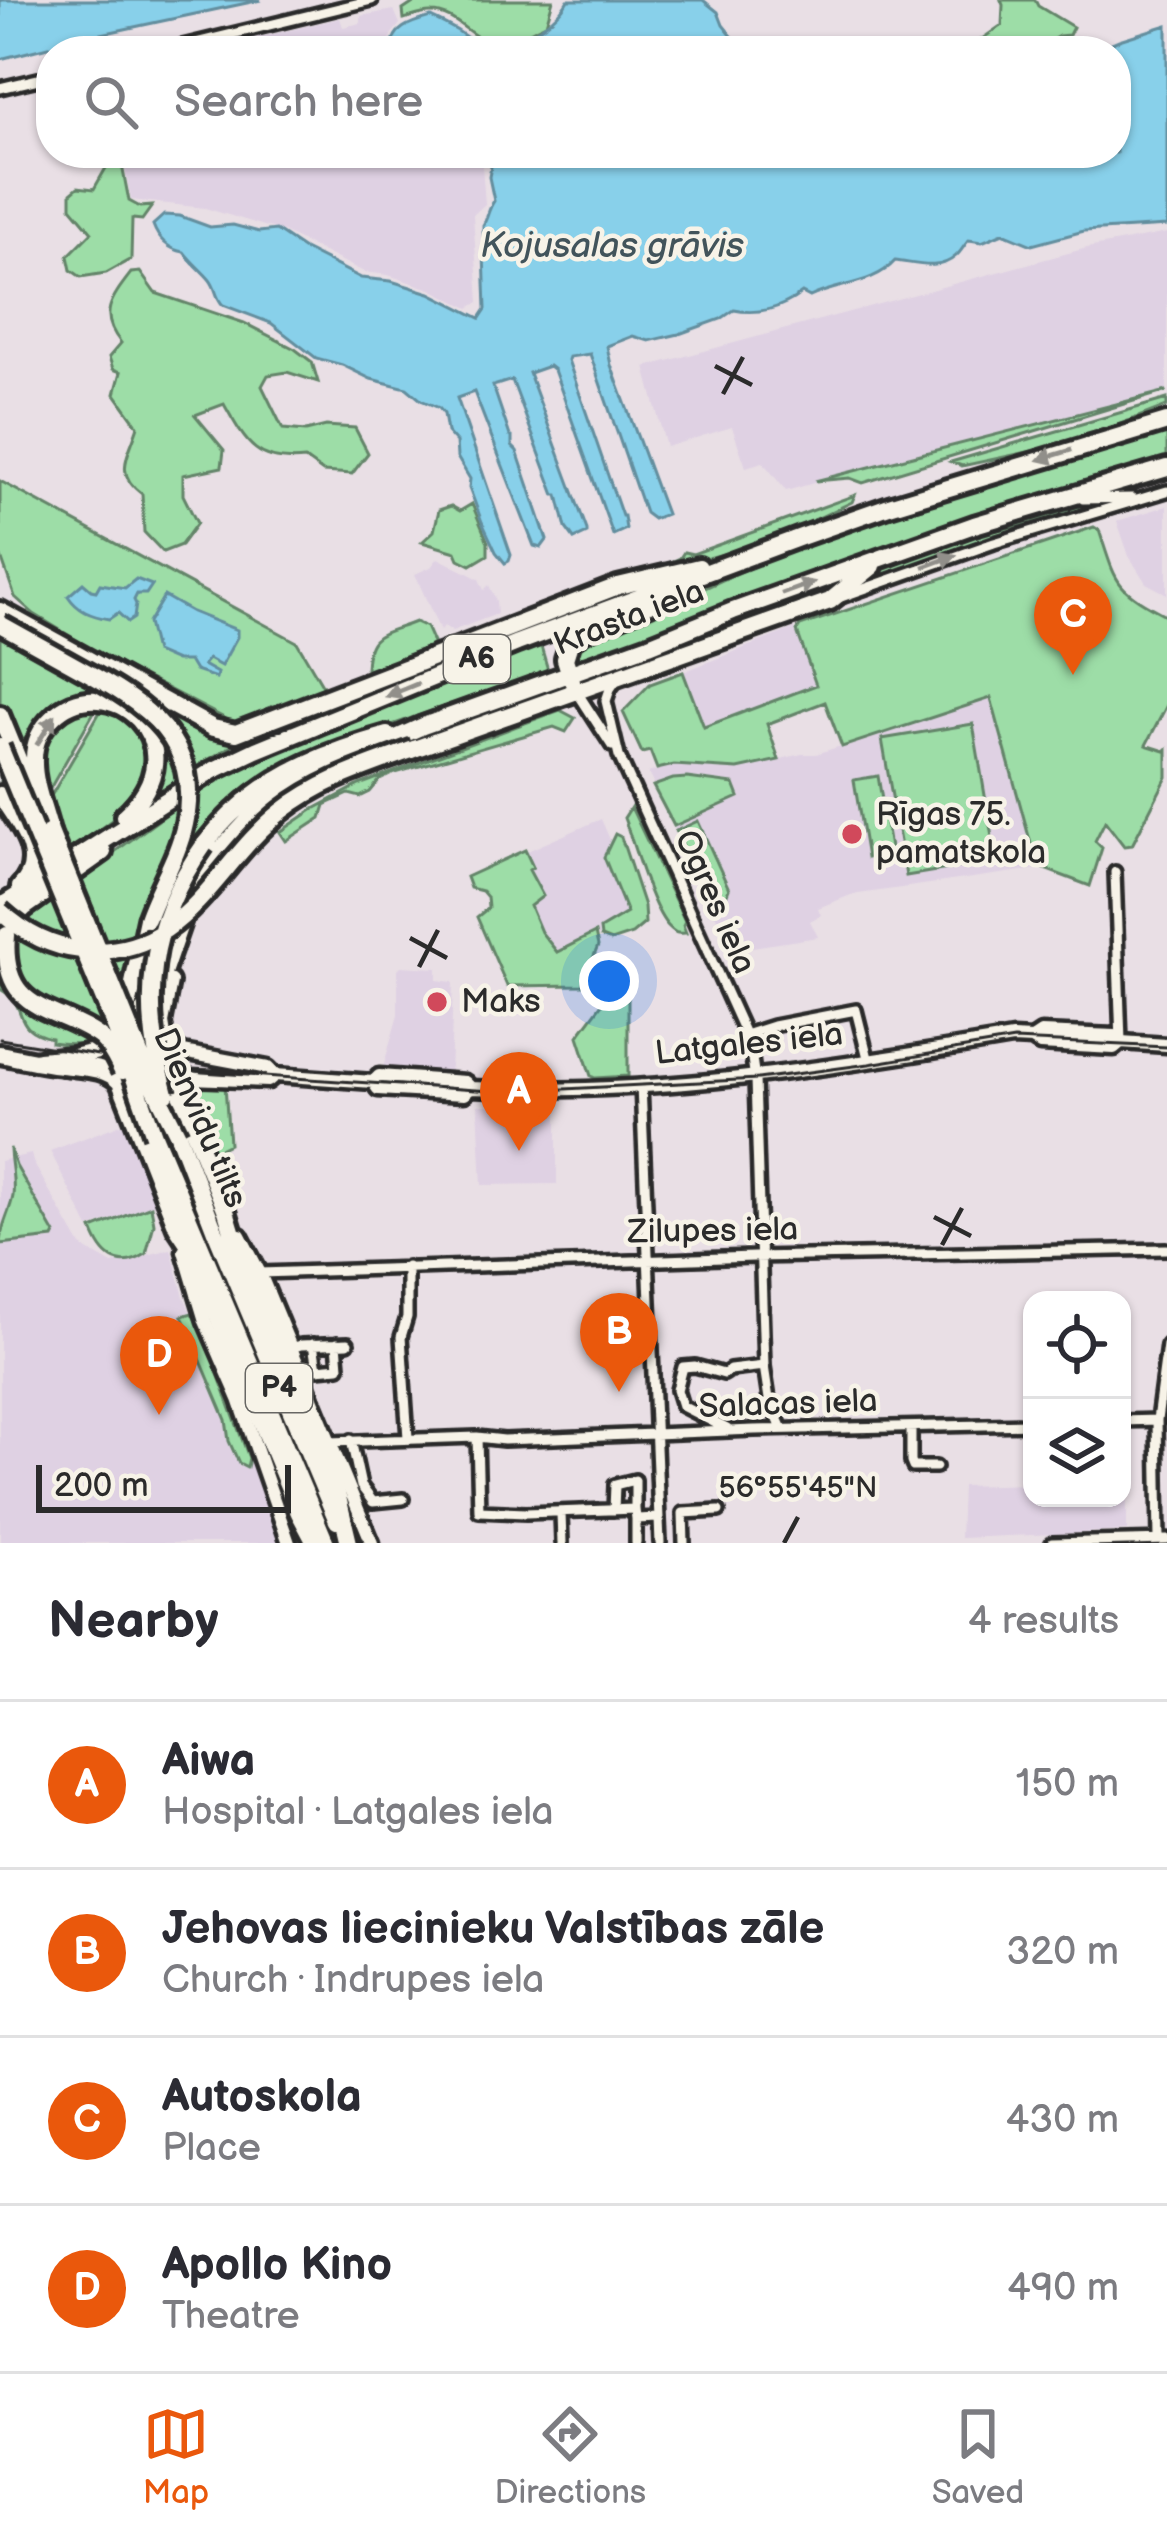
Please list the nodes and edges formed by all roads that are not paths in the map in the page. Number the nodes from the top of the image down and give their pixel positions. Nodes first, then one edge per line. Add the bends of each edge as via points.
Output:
1 (372, 0) edge
2 (224, 36) edge
3 (36, 80) edge
4 (0, 88) edge
5 (1167, 422) edge
6 (1167, 468) edge
7 (1167, 491) edge
8 (1140, 499) junction
9 (1054, 501) junction
10 (887, 556) junction
11 (747, 558) junction
12 (830, 601) junction
13 (1, 614) edge
14 (784, 618) junction
15 (649, 645) junction
16 (569, 674) junction
17 (618, 677) junction
18 (577, 692) junction
19 (300, 710) junction
20 (0, 715) edge
21 (423, 726) junction
22 (0, 747) edge
23 (619, 756) junction
24 (212, 771) junction
25 (0, 795) edge
26 (175, 796) junction
27 (50, 832) junction
28 (89, 849) junction
29 (1115, 872) dead end
30 (0, 907) edge
31 (171, 957) junction
32 (745, 1035) junction
33 (162, 1037) junction
34 (1121, 1042) junction
35 (1167, 1046) edge
36 (0, 1054) edge
37 (39, 1060) junction
38 (869, 1062) junction
39 (275, 1075) junction
40 (755, 1077) junction
41 (641, 1084) junction
42 (180, 1095) junction
43 (185, 1130) junction
44 (146, 1131) junction
45 (226, 1211) junction
46 (177, 1227) junction
47 (207, 1234) junction
48 (1167, 1249) edge
49 (762, 1256) junction
50 (646, 1260) junction
51 (407, 1268) junction
52 (260, 1274) junction
53 (313, 1344) junction
54 (1167, 1345) edge
55 (291, 1348) junction
56 (764, 1366) junction
57 (1156, 1420) junction
58 (1131, 1421) edge
59 (1023, 1424) edge
60 (911, 1427) junction
61 (782, 1430) junction
62 (731, 1431) junction
63 (656, 1435) junction
64 (477, 1437) junction
65 (408, 1438) junction
66 (350, 1440) junction
67 (330, 1442) junction
68 (936, 1467) dead end
69 (403, 1499) dead end
70 (614, 1510) junction
71 (719, 1511) dead end
72 (561, 1513) junction
73 (636, 1514) junction
74 (658, 1518) junction
75 (1163, 1540) edge
76 (290, 1543) edge
77 (315, 1543) edge
78 (326, 1543) edge
79 (349, 1543) edge
80 (372, 1543) edge
81 (562, 1543) edge
82 (636, 1543) edge
83 (659, 1543) edge
84 (684, 1543) edge
85 (1052, 1543) edge
86 (1064, 1543) edge

1 - 2 street
3 - 4 street
5 -> 11 highway, Krasta iela / A6
6 - 9 highway, Krasta iela / A6
7 - 8 street
8 - 9 street
12 -> 8 street
9 - 10 highway, Krasta iela / A6
10 - 12 highway
15 -> 10 highway, Krasta iela / A6
11 - 16 highway via 576,635 566,653
11 - 19 highway via 618,586
11 -> 24 highway, Krasta iela / A6
12 - 14 highway
13 - 19 highway via 221,731 244,732
13 - 37 highway, bridge via 157,719 186,776 186,820 147,919 129,1002 98,1041
14 - 15 highway
14 - 17 highway
15 - 16 highway, Krasta iela / A6
16 - 18 highway
16 - 21 highway, Krasta iela / A6
17 - 18 highway
17 - 23 street, Ogres iela via 606,701
18 - 23 street, Ogres iela
18 - 30 highway, bridge via 328,782 254,836 187,915 150,940 74,950 28,933
19 - 24 highway
20 - 27 highway, Dienvidu tilts
21 - 31 highway, Krasta iela / A6 via 297,782 234,832 186,907
21 - 43 highway, P4, bridge via 275,780 236,809 186,870 152,969 151,1017 154,1048
22 - 44 highway, Dienvidu tilts, bridge via 122,1044
23 - 32 street, Ogres iela
24 - 26 highway, Krasta iela / A6
25 - 30 highway via 33,858 28,878
26 - 28 highway, Krasta iela / A6
26 - 44 highway, P4, bridge via 18,914 7,935 5,964 18,994 105,1042
27 -> 28 highway via 34,774 38,738 70,705 118,705 153,744 155,764 136,805
27 - 43 highway, Dienvidu tilts, bridge via 151,1081
28 - 30 highway, Krasta iela / A6
29 - 34 street
31 - 33 highway
31 - 37 highway, Krasta iela / A6 via 131,1027 106,1046
32 - 38 street via 856,1010
32 - 40 street, Ogres iela
33 - 39 street, Latgales iela via 183,1052
33 - 42 highway
34 - 35 street, Latgales iela
34 - 38 street, Latgales iela via 1114,1048 1012,1038
36 - 37 highway, A6
37 - 44 highway via 116,1076
38 - 40 street, Latgales iela
39 - 41 street, Latgales iela via 464,1094
39 - 42 street, Latgales iela via 191,1078
40 - 41 street, Latgales iela
40 - 49 street, Ogres iela
41 - 50 street
42 - 43 highway
43 - 44 highway via 178,1104 165,1100 140,1118
43 - 45 highway
43 - 47 highway, Dienvidu tilts / P4
44 - 46 highway
44 - 47 highway, Dienvidu tilts / P4
45 - 52 street
45 - 79 highway via 337,1493
46 - 76 street
46 - 77 highway
47 - 78 highway, Dienvidu tilts / P4
47 - 79 highway, Dienvidu tilts / P4
48 - 49 street, Zilupes iela
49 - 50 street, Zilupes iela
49 - 56 street, Ogres iela
50 - 51 street, Zilupes iela
50 - 63 street
51 - 52 street, Zilupes iela
51 - 65 street via 401,1337
52 - 55 street
53 - 53 street via 342,1343 339,1367 317,1369
53 - 55 street
54 - 57 street
55 - 67 street
56 - 61 street, Ogres iela
56 - 62 street via 724,1374 683,1367 682,1406
57 - 58 street
57 - 75 street
59 - 60 street, Salacas iela
60 - 61 street, Salacas iela
60 - 68 street via 910,1462
61 - 62 street, Salacas iela
62 - 63 street, Salacas iela
63 - 64 street, Salacas iela
63 - 74 street
64 - 65 street, Salacas iela
64 - 72 street via 479,1511
65 - 66 street, Salacas iela
66 - 67 street, Salacas iela
66 - 69 street via 373,1502
67 - 80 street
70 - 72 street
70 - 73 street
70 - 73 street via 615,1485 635,1480
71 - 84 street via 682,1513
72 - 81 street
73 - 74 street
73 - 82 street
74 - 83 street
75 - 86 street
85 - 86 street

